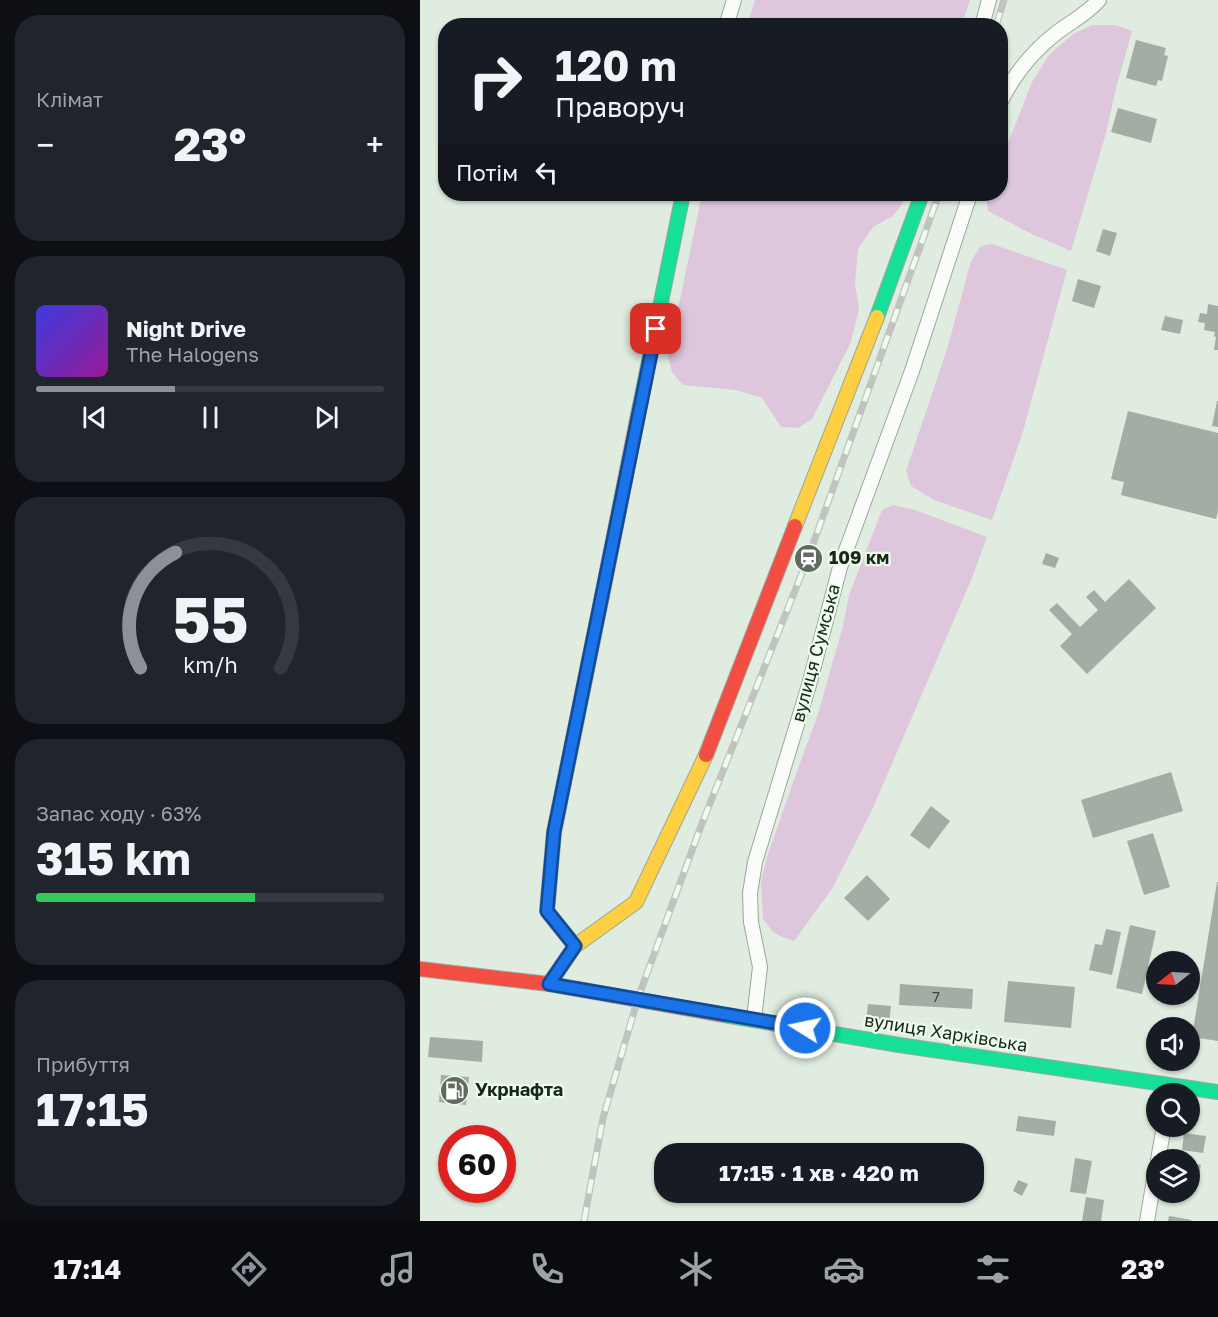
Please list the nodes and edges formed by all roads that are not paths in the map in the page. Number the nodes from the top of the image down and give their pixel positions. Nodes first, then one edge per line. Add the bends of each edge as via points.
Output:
1 (734, 0) edge
2 (989, 0) edge
3 (1099, 0) edge
4 (728, 18) edge
5 (984, 18) edge
6 (1008, 89) edge
7 (682, 201) edge
8 (920, 201) edge
9 (968, 201) edge
10 (575, 946) junction
11 (420, 969) edge
12 (549, 984) junction
13 (754, 1019) junction
14 (1146, 1085) edge
15 (1200, 1091) edge
16 (1218, 1092) edge
17 (1150, 1203) edge
18 (1147, 1221) edge

1 - 4 street
2 - 5 street
3 - 6 street via 1032,56
7 - 10 street via 554,832 547,911
8 - 10 street via 701,767 636,902
9 - 13 street, вулиця Сумська via 912,371 840,567 755,862 750,892 760,967
10 - 12 street
11 - 12 street, вулиця Харківська
12 - 13 street, вулиця Харківська
13 - 14 street, вулиця Харківська
15 - 16 street, вулиця Харківська
17 - 18 street

